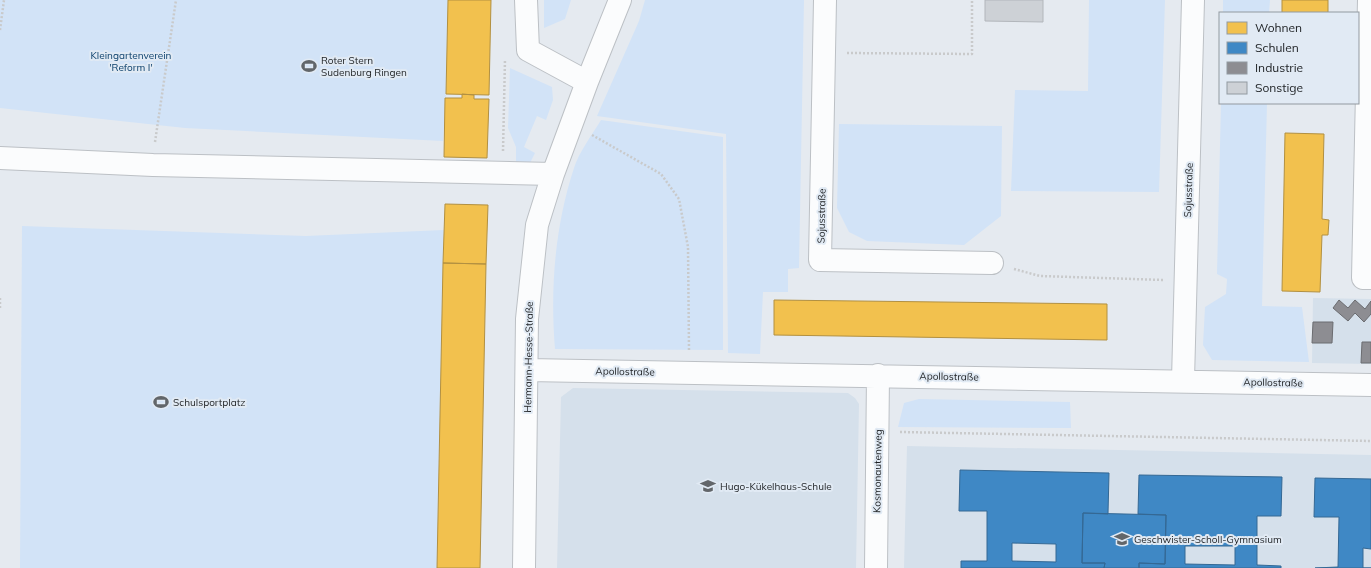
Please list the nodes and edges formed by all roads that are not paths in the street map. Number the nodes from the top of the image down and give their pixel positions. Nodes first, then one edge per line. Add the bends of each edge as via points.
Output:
1 (526, 0) edge
2 (620, 0) edge
3 (825, 0) edge
4 (1193, 0) edge
5 (1369, 0) edge
6 (587, 82) junction
7 (0, 158) edge
8 (553, 174) junction
9 (992, 263) road end
10 (1371, 278) edge
11 (528, 370) junction
12 (878, 375) junction
13 (1183, 380) junction
14 (1371, 385) edge
15 (524, 568) edge
16 (876, 568) edge

1 - 6 street via 528,50
2 - 6 street, Hermann-Hesse-Straße
3 - 9 street, Sojusstraße via 820,260
4 - 13 street, Sojusstraße
5 - 10 street via 1362,278
6 - 8 street, Hermann-Hesse-Straße
7 - 8 street via 153,165
8 - 11 street, Hermann-Hesse-Straße via 537,225 527,319
11 - 12 street, Apollostraße
11 - 15 street, Hermann-Hesse-Straße
12 - 13 street, Apollostraße
12 - 16 street, Kosmonautenweg
13 - 14 street, Apollostraße

